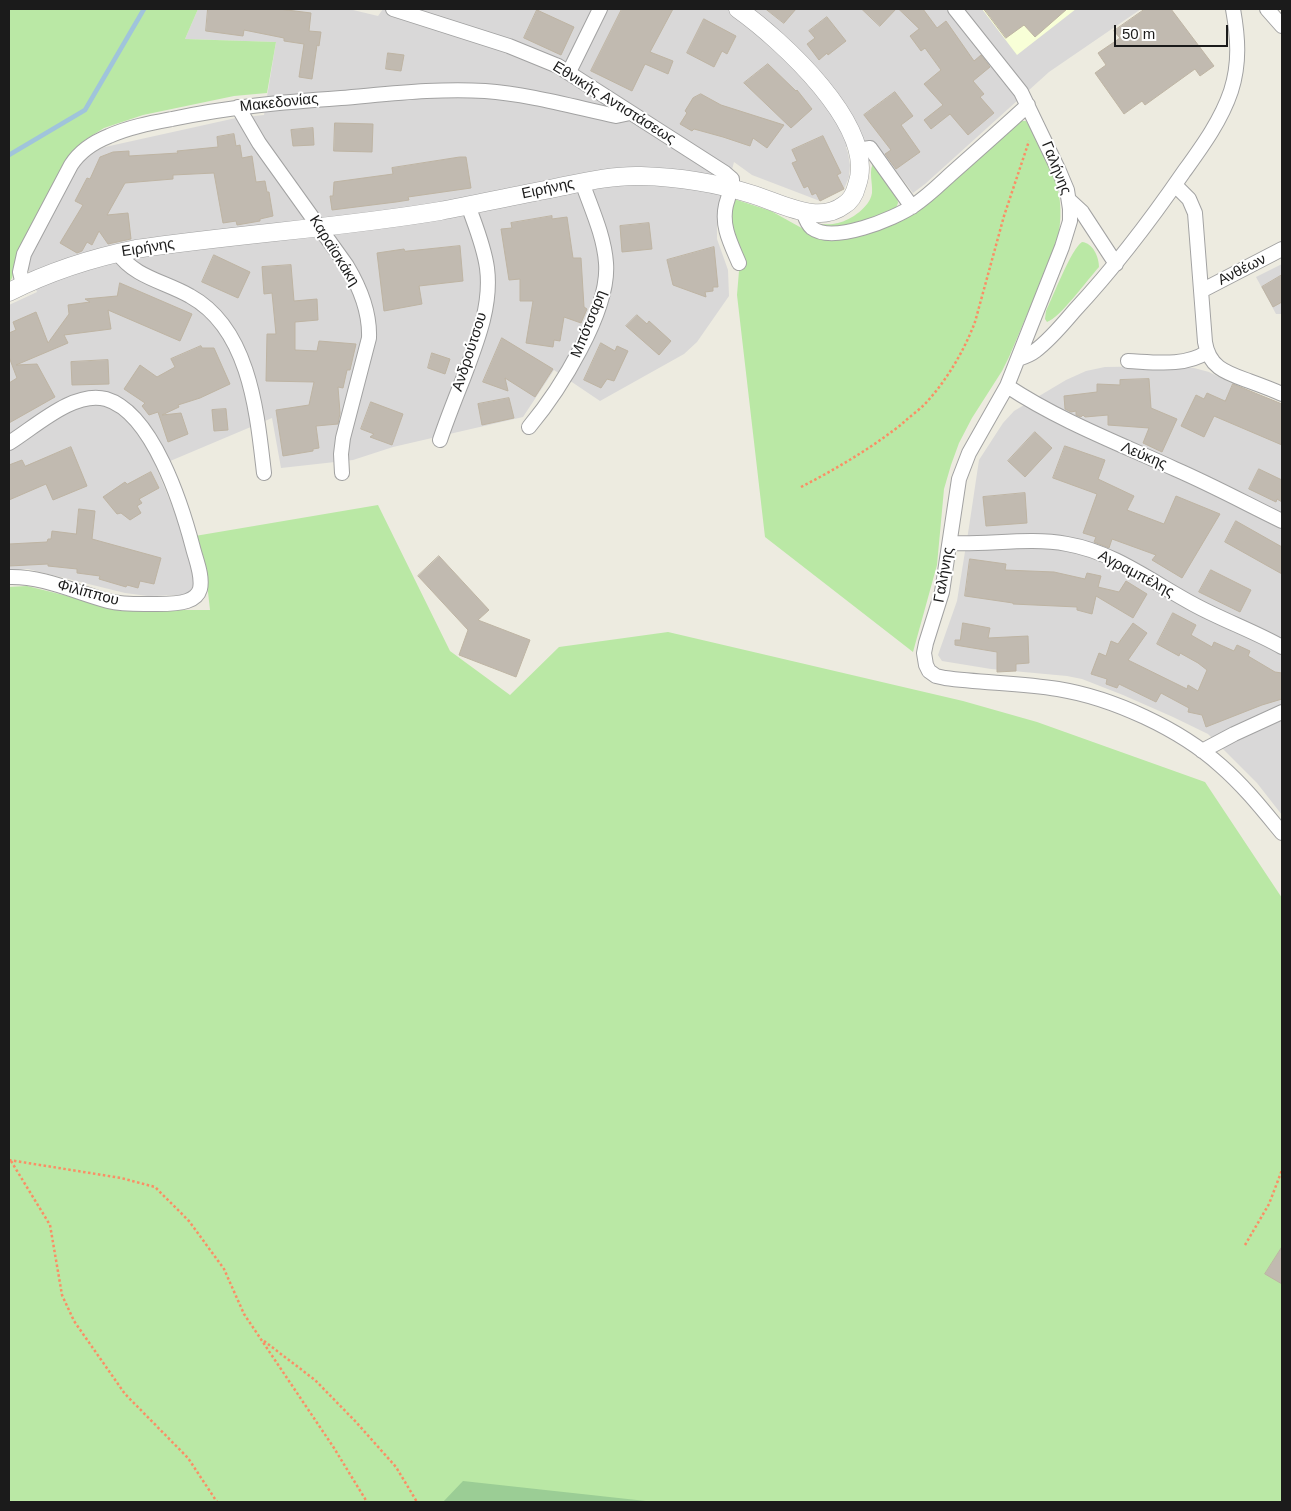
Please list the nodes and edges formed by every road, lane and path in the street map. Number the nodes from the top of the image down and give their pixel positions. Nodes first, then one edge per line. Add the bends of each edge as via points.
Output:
1 (393, 9) edge
2 (600, 9) edge
3 (738, 9) edge
4 (955, 9) edge
5 (1233, 9) edge
6 (1267, 9) edge
7 (1282, 26) edge
8 (569, 72) junction
9 (1028, 104) junction
10 (238, 107) junction
11 (630, 114) junction
12 (1037, 123) junction
13 (857, 150) junction
14 (582, 182) junction
15 (1175, 185) junction
16 (731, 189) junction
17 (1069, 200) junction
18 (468, 205) junction
19 (912, 207) junction
20 (803, 212) junction
21 (319, 227) junction
22 (1282, 249) edge
23 (118, 253) junction
24 (739, 263) dead end
25 (1116, 264) junction
26 (16, 289) edge
27 (1201, 291) junction
28 (1207, 352) junction
29 (1018, 359) junction
30 (1128, 361) dead end
31 (1007, 386) junction
32 (1282, 391) edge
33 (529, 427) dead end
34 (440, 440) dead end
35 (9, 443) edge
36 (264, 473) dead end
37 (342, 473) dead end
38 (801, 487) dead end
39 (1282, 522) edge
40 (950, 543) junction
41 (9, 577) edge
42 (1282, 647) edge
43 (1282, 712) edge
44 (1202, 750) junction
45 (1282, 833) edge
46 (10, 1161) edge
47 (1282, 1170) edge
48 (1245, 1245) dead end
49 (261, 1338) junction
50 (217, 1502) edge
51 (367, 1502) edge
52 (417, 1502) edge

1 - 8 street, Εθνικής Αντιστάσεως via 509,46
2 - 8 street
3 - 13 street, Ειρήνης via 767,31 819,85 842,116
4 - 9 street, Γαλήνης via 1014,80
5 - 15 street via 1238,49 1230,92 1213,129
6 - 7 street
8 - 11 street, Εθνικής Αντιστάσεως
9 - 12 street, Γαλήνης
9 - 19 street
10 - 11 street, Μακεδονίας via 464,90 509,93 616,116
10 - 21 street, Καραϊσκάκη via 258,143
10 - 26 street, Μακεδονίας via 131,128 80,153 27,248
11 - 16 street, Εθνικής Αντιστάσεως via 725,173 732,179
12 - 17 street, Γαλήνης
12 - 38 path via 1004,216 975,322 956,361 924,404 893,430 857,456
13 - 19 street via 870,148
13 - 20 street, Ειρήνης via 860,176 847,203 826,213
14 - 16 street, Ειρήνης via 647,176
14 - 18 street, Ειρήνης
14 - 33 street, Μπότσαρη via 604,248 604,291 567,374
15 - 25 street
15 - 27 street via 1189,199 1194,213
16 - 20 street, Ειρήνης
16 - 24 street via 724,221
17 - 25 street via 1082,212
17 - 29 street, Γαλήνης via 1070,221 1062,247
18 - 21 street, Ειρήνης
18 - 34 street, Ανδρούτσου via 486,262 486,298 478,337
19 - 20 street via 851,232 839,233 814,230 808,225
21 - 23 street, Ειρήνης
21 - 37 street, Καραϊσκάκη via 355,280 368,329 366,350 342,443
22 - 27 street, Ανθέων
23 - 26 street, Ειρήνης via 65,268
23 - 36 street via 144,275 199,302 224,327 238,352 249,383
25 - 29 street via 1046,342
27 - 28 street
28 - 30 street via 1190,360
28 - 32 street via 1224,371
29 - 31 street, Γαλήνης
31 - 39 street, Λεύκης via 1063,419 1188,475
31 - 40 street, Γαλήνης via 964,465 957,486
35 - 41 street, Φιλίππου via 77,401 101,398 124,409 144,430 177,495 200,576 200,589 196,597 186,602 120,603 35,579
40 - 42 street, Αγραμπέλης via 1053,542 1093,551
40 - 44 street, Γαλήνης via 941,598 925,648 926,665 931,673 945,678 1048,688 1094,697 1149,720
43 - 44 street
44 - 45 street, Γαλήνης via 1236,780
46 - 49 path via 121,1178 156,1188 189,1221 224,1269 244,1314
46 - 50 path via 50,1225 62,1295 74,1321 126,1394 188,1458
47 - 48 path via 1269,1204
49 - 51 path
49 - 52 path via 314,1380 356,1422 396,1467

